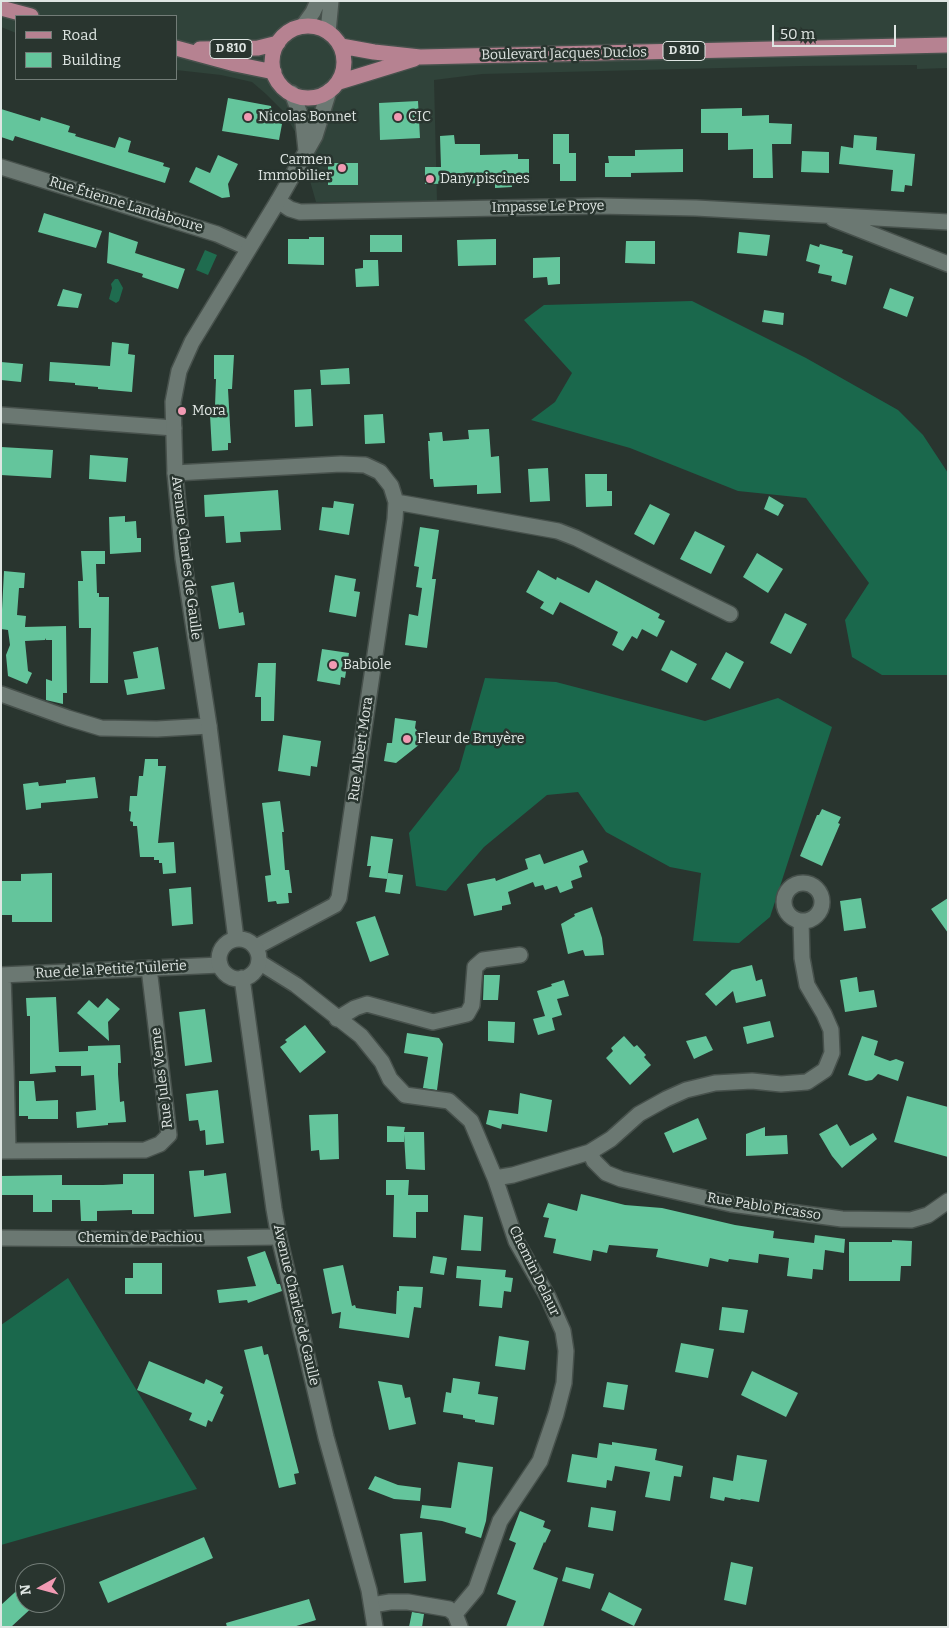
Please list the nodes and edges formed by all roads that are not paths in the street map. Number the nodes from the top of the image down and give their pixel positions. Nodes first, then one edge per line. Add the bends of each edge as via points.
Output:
1 (318, 1) edge
2 (331, 1) edge
3 (1, 8) edge
4 (27, 15) edge
5 (303, 26) junction
6 (328, 32) junction
7 (278, 43) junction
8 (948, 45) edge
9 (341, 46) junction
10 (180, 49) edge
11 (420, 57) junction
12 (274, 72) junction
13 (334, 86) junction
14 (292, 94) junction
15 (306, 150) junction
16 (1, 167) edge
17 (278, 201) junction
18 (820, 214) junction
19 (948, 222) edge
20 (248, 248) junction
21 (948, 264) edge
22 (1, 415) edge
23 (174, 428) junction
24 (175, 473) junction
25 (396, 502) junction
26 (730, 614) dead end
27 (1, 694) edge
28 (209, 726) junction
29 (801, 920) dead end
30 (236, 939) junction
31 (257, 955) junction
32 (520, 955) dead end
33 (220, 965) junction
34 (149, 968) junction
35 (2, 975) edge
36 (242, 978) junction
37 (337, 1019) junction
38 (4, 1067) edge
39 (5, 1151) edge
40 (590, 1152) junction
41 (495, 1178) junction
42 (948, 1201) edge
43 (279, 1237) junction
44 (1, 1238) edge
45 (372, 1605) junction
46 (457, 1620) edge
47 (375, 1627) edge

1 - 5 street
2 - 6 street
3 - 4 main road
5 - 6 main road
5 - 7 main road via 284,35
6 - 9 main road
7 - 10 main road, D 810 via 258,48
7 - 12 main road via 273,57
8 - 11 main road, Boulevard Jacques Duclos / D 810
9 - 11 main road, Boulevard Jacques Duclos / D 810
9 - 13 main road via 344,62
10 - 12 main road, D 810
11 - 13 main road, Boulevard Jacques Duclos / D 810
12 - 14 main road via 278,81
13 - 14 main road via 322,95 308,98
13 - 15 street, Avenue Charles de Gaulle via 315,136
14 - 15 street via 303,122
15 - 17 street, Avenue Charles de Gaulle
16 - 20 street, Rue Étienne Landaboure via 217,234
17 - 18 street, Impasse Le Proye via 300,212 598,206
17 - 20 street, Avenue Charles de Gaulle
18 - 19 street, Impasse Le Proye
18 - 21 street, Impasse Le Proye
20 - 23 street, Avenue Charles de Gaulle via 192,342 179,372 173,402
22 - 23 street
23 - 24 street, Avenue Charles de Gaulle
24 - 25 street, Rue Albert Mora via 365,465 380,472 391,486
24 - 28 street, Avenue Charles de Gaulle via 183,558
25 - 26 street via 567,534
25 - 31 street, Rue Albert Mora via 339,898 335,905
27 - 28 street via 101,728
28 - 30 street, Avenue Charles de Gaulle
29 - 40 street via 802,958 807,984 831,1030 832,1053 825,1070 806,1082 715,1083 686,1090 639,1114 612,1139
30 - 31 street via 250,942
30 - 33 street via 222,948
31 - 36 street via 253,973
31 - 37 street, Chemin Delaur
32 - 37 street via 483,960 475,967 472,1005 468,1014 432,1022 367,1004
33 - 34 street, Rue de la Petite Tuilerie
33 - 36 street via 233,977
34 - 35 street, Rue de la Petite Tuilerie
34 - 39 street, Rue Jules Verne via 169,1135 160,1144 145,1150
35 - 38 street
36 - 43 street, Avenue Charles de Gaulle
37 - 41 street, Chemin Delaur via 361,1036 405,1095 449,1101 471,1121
38 - 39 street
40 - 41 street
40 - 42 street, Rue Pablo Picasso via 606,1173 622,1179 731,1204 842,1219 911,1220
41 - 46 street, Chemin Delaur via 516,1242 548,1297 563,1331 566,1351 564,1383 540,1462 500,1521 476,1589
43 - 44 street, Chemin de Pachiou
43 - 45 street, Avenue Charles de Gaulle via 326,1437
45 - 46 street via 408,1602 449,1609
45 - 47 street, Avenue Charles de Gaulle

